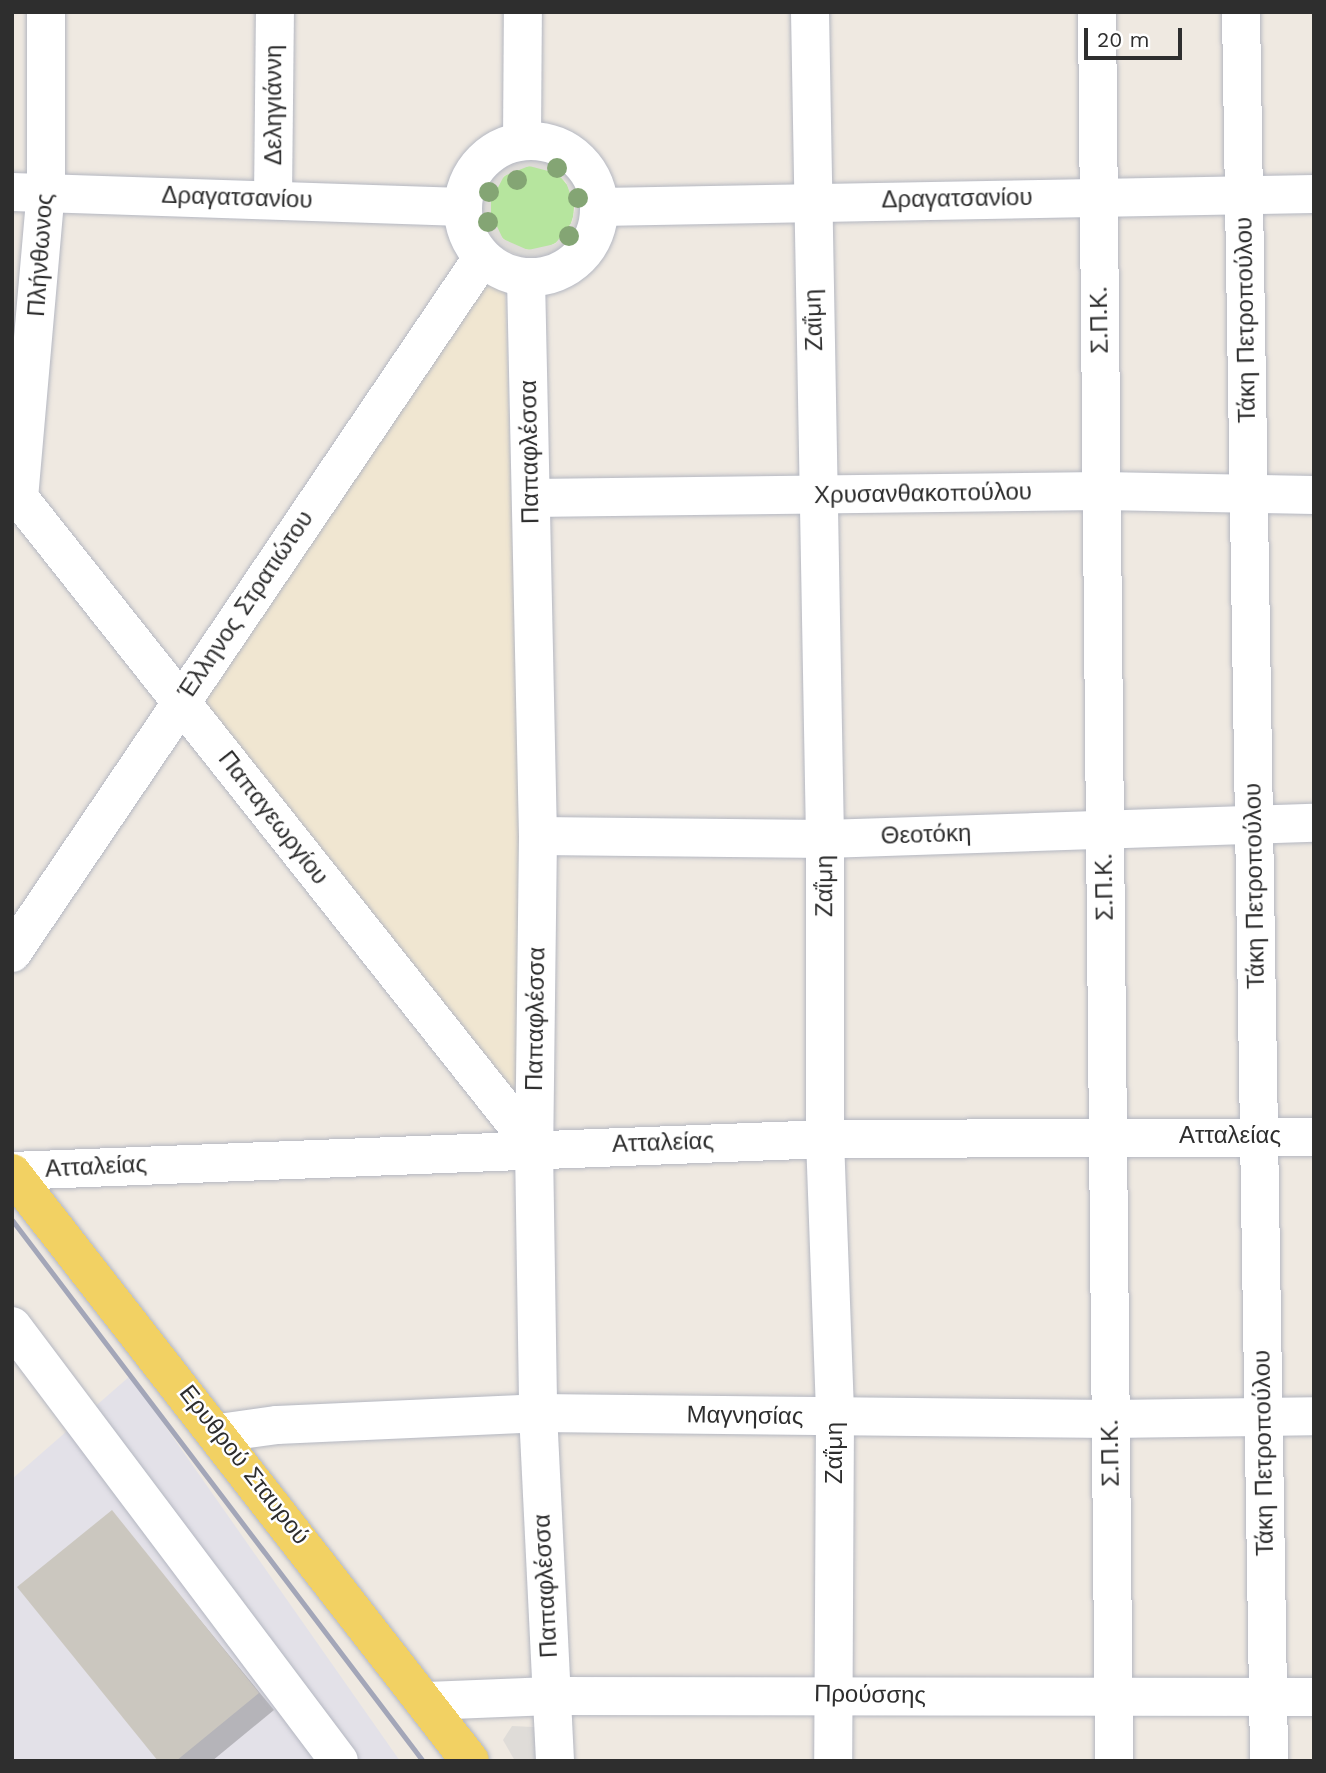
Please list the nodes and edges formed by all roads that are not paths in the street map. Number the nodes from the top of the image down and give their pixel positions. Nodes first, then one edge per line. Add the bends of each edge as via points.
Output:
1 (46, 12) edge
2 (275, 12) edge
3 (523, 12) edge
4 (810, 12) edge
5 (1097, 12) edge
6 (1241, 12) edge
7 (522, 140) junction
8 (29, 192) edge
9 (1314, 194) edge
10 (1244, 195) junction
11 (1099, 197) junction
12 (274, 198) junction
13 (810, 202) junction
14 (463, 207) junction
15 (600, 207) junction
16 (482, 258) junction
17 (526, 278) junction
18 (1102, 491) junction
19 (15, 493) edge
20 (1249, 495) junction
21 (1314, 495) edge
22 (820, 496) junction
23 (531, 498) junction
24 (181, 701) junction
25 (1314, 823) edge
26 (1254, 824) junction
27 (1105, 829) junction
28 (538, 836) junction
29 (825, 839) junction
30 (12, 953) edge
31 (1259, 1135) junction
32 (1108, 1137) junction
33 (1314, 1137) edge
34 (825, 1139) junction
35 (534, 1147) junction
36 (12, 1172) edge
37 (12, 1326) edge
38 (538, 1413) junction
39 (1263, 1416) junction
40 (1314, 1416) edge
41 (835, 1417) junction
42 (1111, 1419) junction
43 (219, 1433) junction
44 (833, 1695) junction
45 (551, 1696) junction
46 (1268, 1697) junction
47 (1314, 1697) edge
48 (1114, 1698) junction
49 (427, 1701) junction
50 (339, 1761) edge
51 (470, 1761) edge
52 (555, 1761) edge
53 (833, 1761) edge
54 (1114, 1761) edge
55 (1269, 1761) edge

1 - 8 street, Πλήνθωνος
2 - 12 street, Δεληγιάννη
3 - 7 street
4 - 13 street, Ζαΐμη
5 - 11 street, Σ.Π.Κ.
6 - 10 street, Τάκη Πετροπούλου
7 - 14 street via 483,159 470,176
7 - 15 street via 545,141 566,149 584,164 596,184
8 - 12 street, Δραγατσανίου
8 - 19 street, Πλήνθωνος
9 - 10 street, Δραγατσανίου
10 - 11 street, Δραγατσανίου
10 - 20 street, Τάκη Πετροπούλου
11 - 13 street, Δραγατσανίου
11 - 18 street, Σ.Π.Κ.
12 - 14 street, Δραγατσανίου
13 - 15 street, Δραγατσανίου
13 - 22 street, Ζαΐμη
14 - 16 street via 468,236
15 - 17 street via 590,244 578,259 554,273
16 - 17 street
16 - 24 street, Έλληνος Στρατιώτου
17 - 23 street, Παπαφλέσσα
18 - 20 street, Χρυσανθακοπούλου
18 - 22 street, Χρυσανθακοπούλου
18 - 27 street, Σ.Π.Κ.
19 - 24 street, Παπαγεωργίου
20 - 21 street, Χρυσανθακοπούλου
20 - 26 street, Τάκη Πετροπούλου
22 - 23 street, Χρυσανθακοπούλου
22 - 29 street, Ζαΐμη
23 - 28 street, Παπαφλέσσα
24 - 30 street, Έλληνος Στρατιώτου
24 - 35 street, Παπαγεωργίου
25 - 26 street, Θεοτόκη
26 - 27 street, Θεοτόκη
26 - 31 street, Τάκη Πετροπούλου
27 - 29 street, Θεοτόκη
27 - 32 street, Σ.Π.Κ.
28 - 29 street, Θεοτόκη
28 - 35 street, Παπαφλέσσα
29 - 34 street, Ζαΐμη
31 - 32 street, Ατταλείας
31 - 33 street, Ατταλείας
31 - 39 street, Τάκη Πετροπούλου
32 - 34 street, Ατταλείας
32 - 42 street, Σ.Π.Κ.
34 - 35 street, Ατταλείας
34 - 41 street, Ζαΐμη
35 - 36 street, Ατταλείας
35 - 38 street, Παπαφλέσσα
36 - 43 main road, Ερυθρού Σταυρού
37 - 50 street
38 - 41 street, Μαγνησίας
38 - 43 street, Μαγνησίας via 276,1425
38 - 45 street, Παπαφλέσσα
39 - 40 street, Μαγνησίας
39 - 42 street, Μαγνησίας
39 - 46 street, Τάκη Πετροπούλου
41 - 42 street, Μαγνησίας
41 - 44 street, Ζαΐμη
42 - 48 street, Σ.Π.Κ.
43 - 49 main road, Ερυθρού Σταυρού
44 - 45 street, Προύσσης
44 - 48 street, Προύσσης
44 - 53 street, Ζαΐμη
45 - 49 street, Προύσσης
45 - 52 street, Παπαφλέσσα
46 - 47 street, Προύσσης
46 - 48 street, Προύσσης
46 - 55 street, Τάκη Πετροπούλου
48 - 54 street, Σ.Π.Κ.
49 - 51 main road, Ερυθρού Σταυρού

